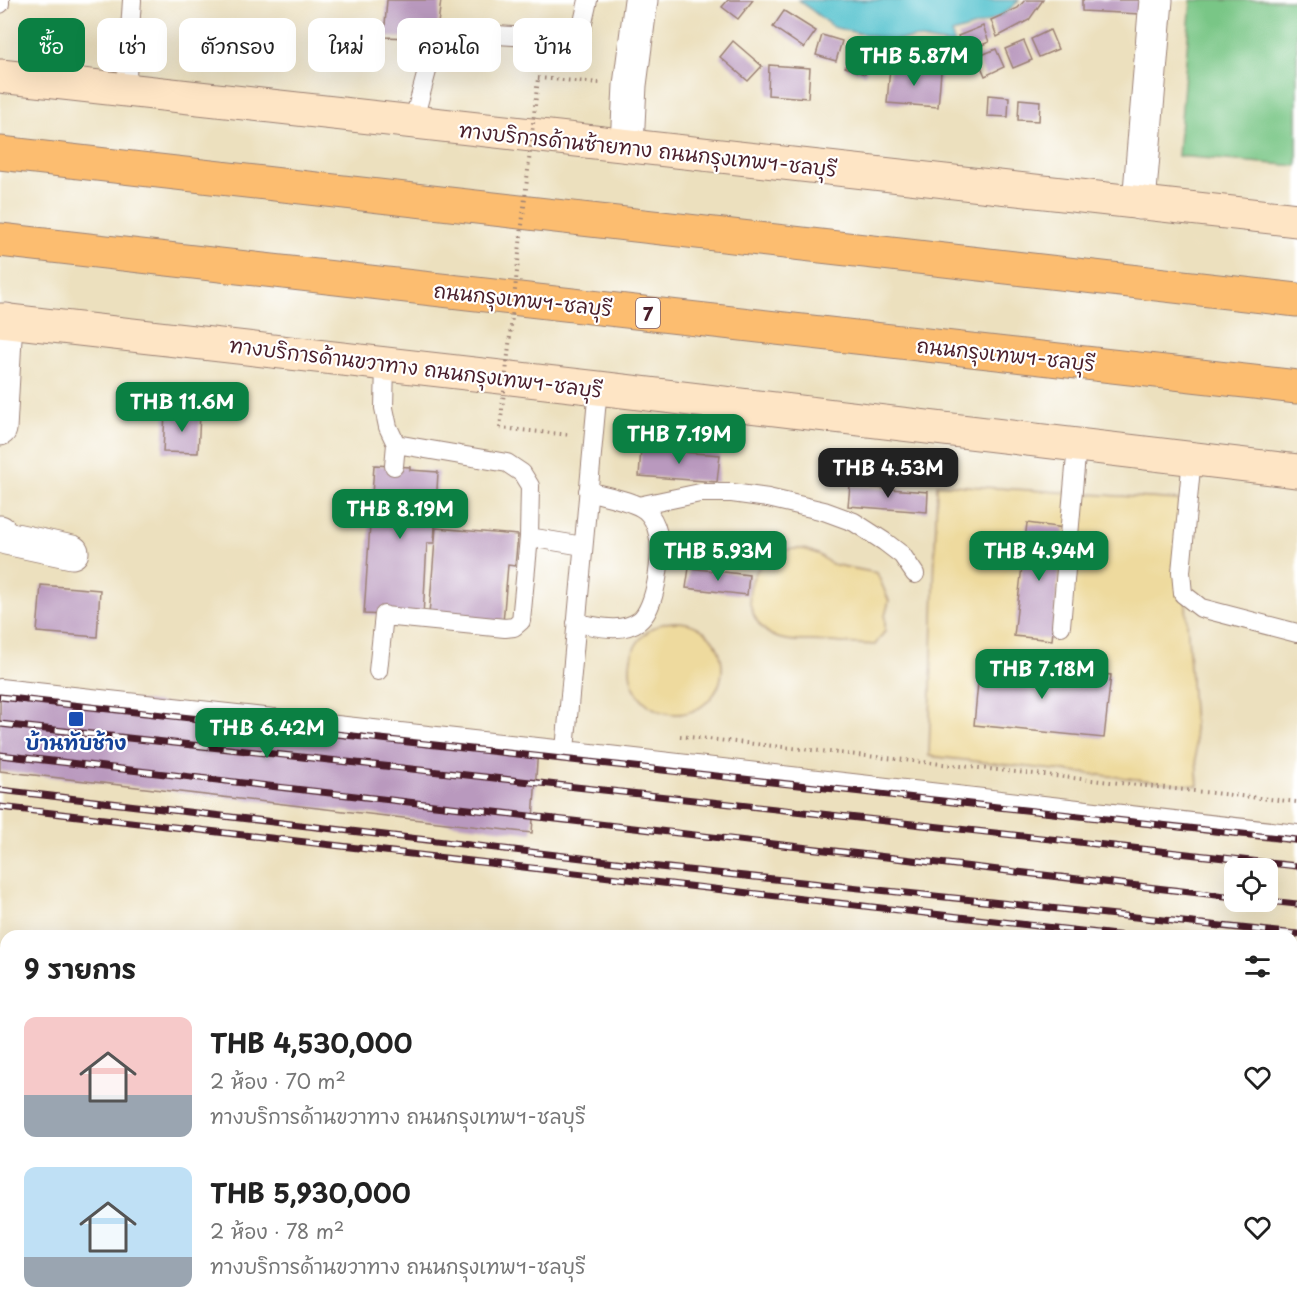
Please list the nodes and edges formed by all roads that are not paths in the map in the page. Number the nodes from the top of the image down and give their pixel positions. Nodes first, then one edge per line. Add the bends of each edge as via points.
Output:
1 (132, 0) edge
2 (588, 0) edge
3 (640, 0) edge
4 (1156, 0) edge
5 (0, 76) edge
6 (126, 91) junction
7 (413, 123) junction
8 (627, 146) junction
9 (0, 153) edge
10 (1139, 203) junction
11 (1297, 220) edge
12 (0, 240) edge
13 (1297, 300) edge
14 (3, 320) edge
15 (385, 363) junction
16 (1297, 387) edge
17 (598, 388) junction
18 (0, 429) edge
19 (396, 444) junction
20 (1077, 445) junction
21 (1192, 458) junction
22 (394, 466) dead end
23 (1297, 471) edge
24 (588, 491) junction
25 (638, 506) junction
26 (0, 532) edge
27 (530, 537) junction
28 (583, 546) junction
29 (72, 552) dead end
30 (915, 574) dead end
31 (576, 623) junction
32 (1061, 626) dead end
33 (1297, 633) edge
34 (378, 671) dead end
35 (0, 688) edge
36 (565, 750) junction
37 (1297, 834) edge

1 - 6 lane
2 - 7 lane via 582,27 574,37 464,33 442,42 430,60
3 - 8 street
4 - 10 street
5 - 6 main road, ทางบริการด้านซ้ายทาง ถนนกรุงเทพฯ-ชลบุรี
6 - 7 main road, ทางบริการด้านซ้ายทาง ถนนกรุงเทพฯ-ชลบุรี
7 - 8 main road, ทางบริการด้านซ้ายทาง ถนนกรุงเทพฯ-ชลบุรี
8 - 10 main road, ทางบริการด้านซ้ายทาง ถนนกรุงเทพฯ-ชลบุรี
9 - 13 highway
10 - 11 main road, ทางบริการด้านซ้ายทาง ถนนกรุงเทพฯ-ชลบุรี
12 - 16 highway, ถนนกรุงเทพฯ-ชลบุรี / 7
14 - 15 main road, ทางบริการด้านขวาทาง ถนนกรุงเทพฯ-ชลบุรี
14 - 18 street
15 - 17 main road, ทางบริการด้านขวาทาง ถนนกรุงเทพฯ-ชลบุรี
15 - 19 lane via 384,408
17 - 20 main road, ทางบริการด้านขวาทาง ถนนกรุงเทพฯ-ชลบุรี
17 - 24 lane
19 - 22 lane
19 - 27 lane via 507,463 522,472 530,486
20 - 21 main road, ทางบริการด้านขวาทาง ถนนกรุงเทพฯ-ชลบุรี
20 - 32 lane
21 - 23 main road, ทางบริการด้านขวาทาง ถนนกรุงเทพฯ-ชลบุรี
21 - 33 lane via 1181,572 1183,594 1201,608
24 - 25 lane
24 - 28 lane
25 - 30 lane via 700,493 732,493 824,511 854,522 885,542 902,555
25 - 31 lane via 654,522 659,536 655,590 647,612 626,628
26 - 29 street via 6,538
27 - 28 lane
27 - 34 lane via 521,621 505,628 384,615
28 - 31 lane
31 - 36 lane
35 - 36 lane
36 - 37 lane

